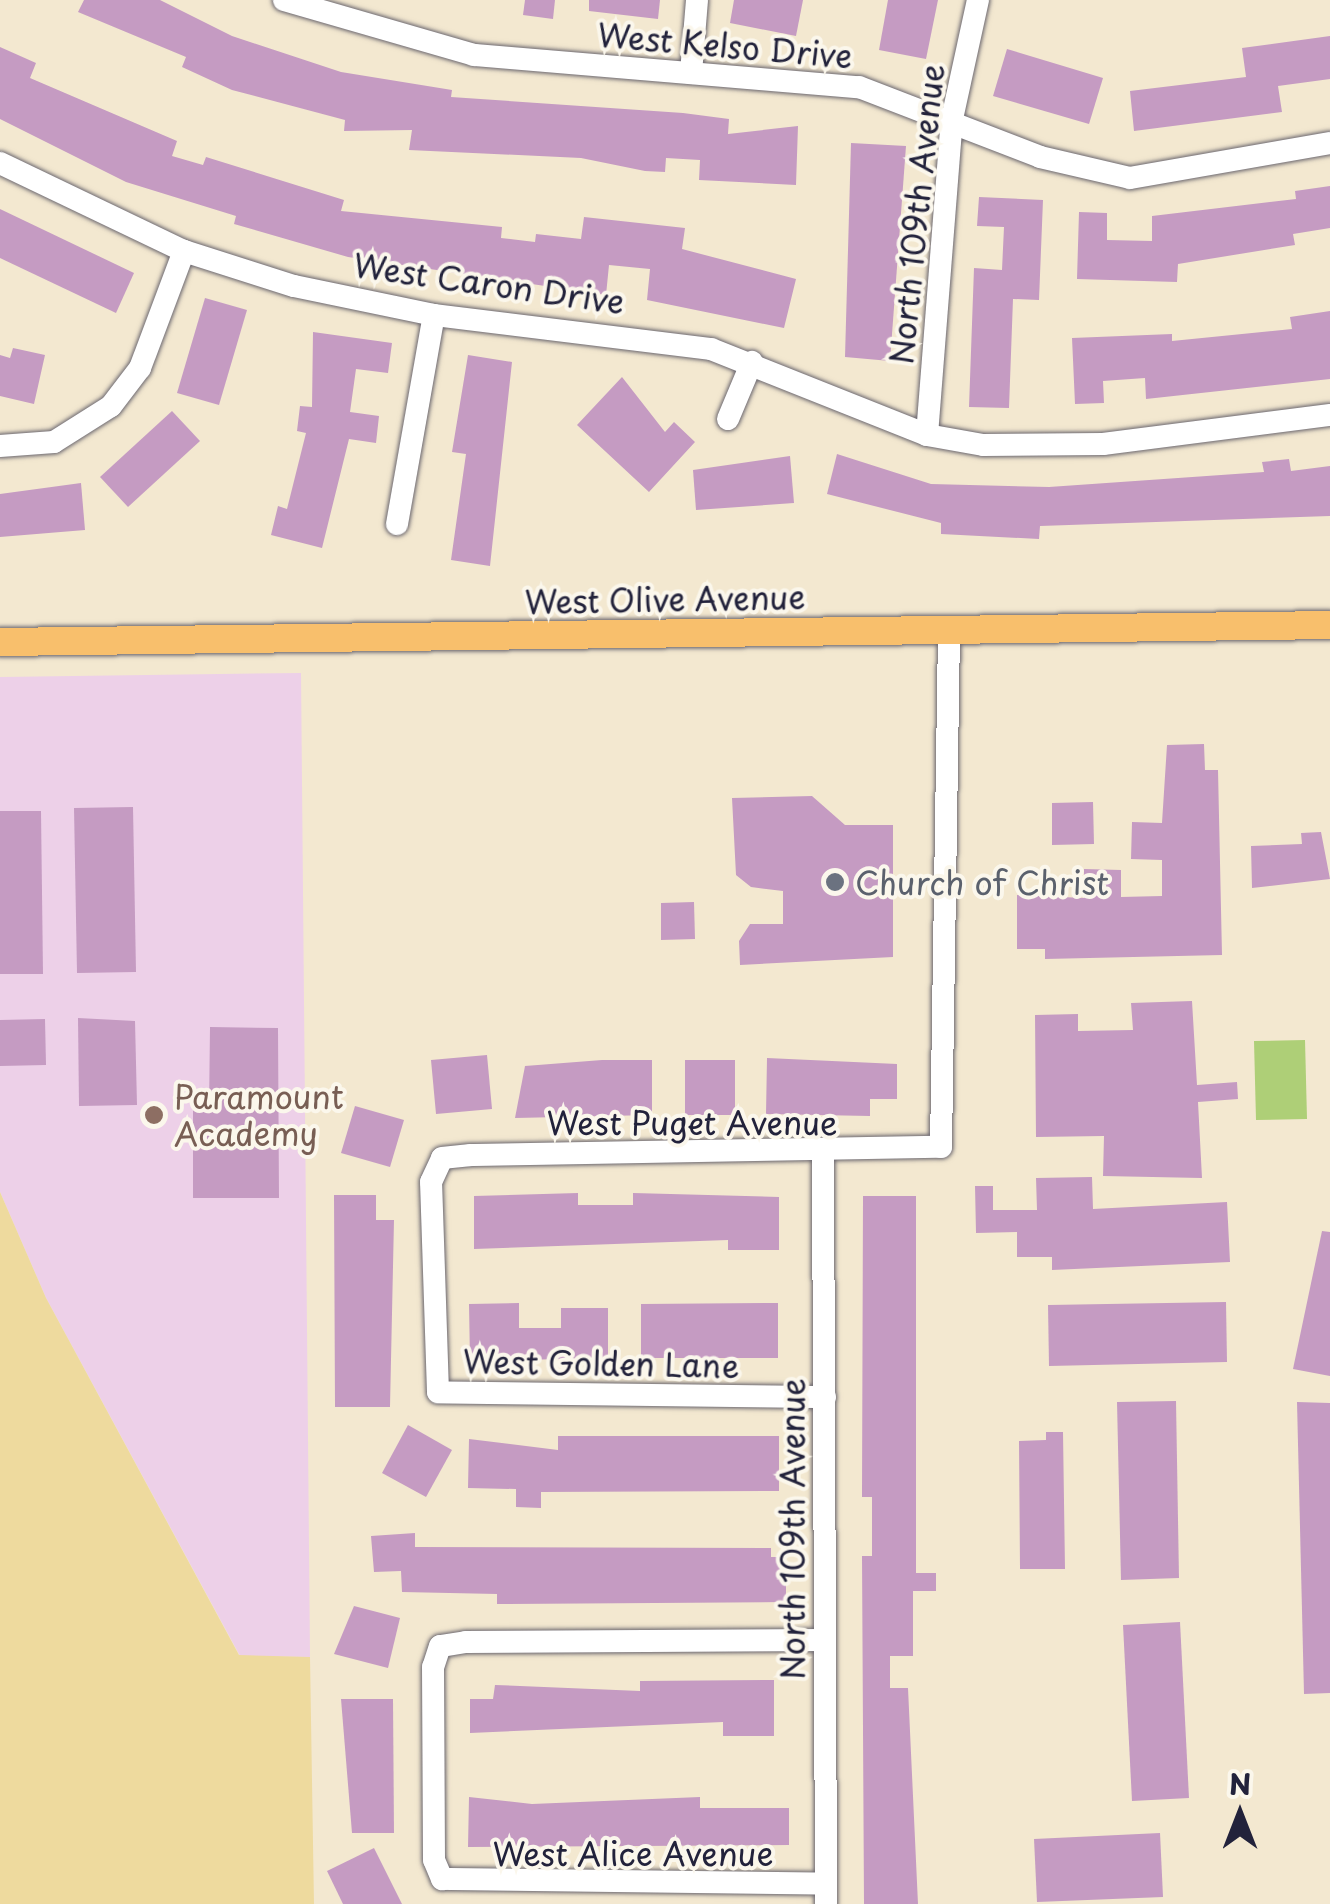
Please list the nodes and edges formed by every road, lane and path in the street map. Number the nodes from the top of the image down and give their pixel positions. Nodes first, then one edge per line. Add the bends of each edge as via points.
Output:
1 (284, 0) edge
2 (697, 0) edge
3 (978, 0) edge
4 (691, 72) junction
5 (952, 118) junction
6 (1330, 143) edge
7 (0, 163) edge
8 (184, 250) junction
9 (434, 315) junction
10 (752, 362) junction
11 (1330, 414) edge
12 (728, 419) dead end
13 (927, 435) junction
14 (0, 446) edge
15 (397, 524) dead end
16 (1330, 625) edge
17 (949, 630) junction
18 (0, 642) edge
19 (823, 1154) junction
20 (438, 1392) joint
21 (824, 1397) junction
22 (825, 1640) junction
23 (826, 1894) edge

1 - 4 street, West Kelso Drive via 474,54
2 - 4 street
3 - 5 street, North 109th Avenue
4 - 5 street, West Kelso Drive via 860,87
5 - 6 street, West Kelso Drive via 1040,157 1130,178
5 - 13 street, North 109th Avenue
7 - 8 street, West Caron Drive
8 - 9 street, West Caron Drive
8 - 14 street via 140,368 111,406 54,442
9 - 10 street, West Caron Drive via 654,338
9 - 15 street
10 - 12 street
10 - 13 street, West Caron Drive
11 - 13 street, West Caron Drive via 1103,444 983,445
16 - 17 main road, West Olive Avenue
17 - 18 main road, West Olive Avenue
17 - 19 street, West Puget Avenue via 941,1148
19 - 20 street, West Puget Avenue via 442,1158 430,1182
19 - 21 street, North 109th Avenue
20 - 21 street, West Golden Lane
21 - 22 street, North 109th Avenue
22 - 23 street, North 109th Avenue
22 - 23 street, West Alice Avenue via 440,1646 434,1860 442,1880

